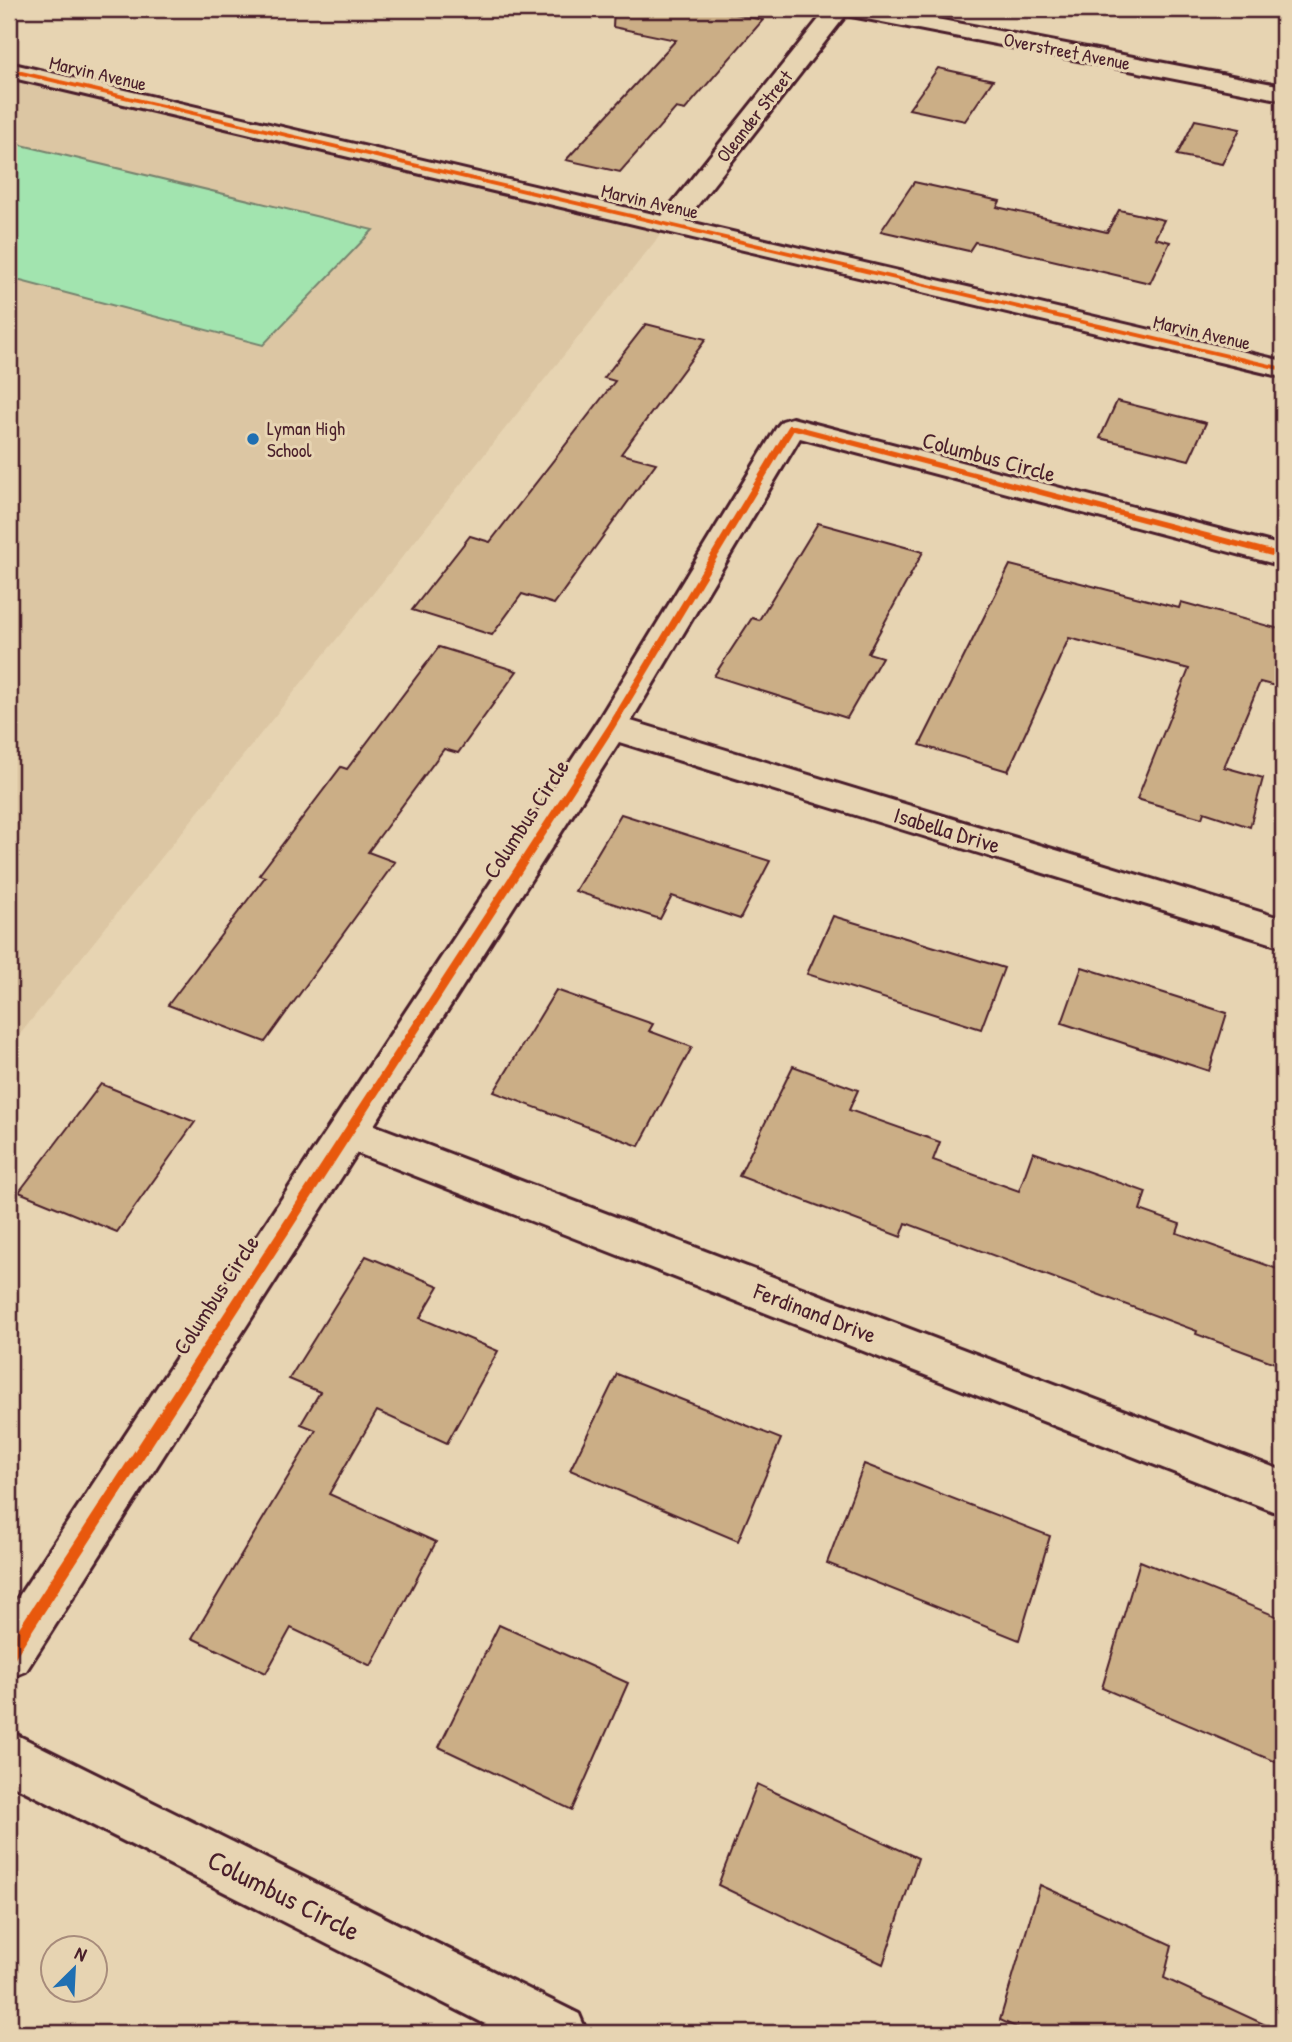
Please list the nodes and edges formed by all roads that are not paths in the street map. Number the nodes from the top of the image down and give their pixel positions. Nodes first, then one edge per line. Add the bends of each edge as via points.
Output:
1 (839, 9) edge
2 (851, 9) edge
3 (9, 70) edge
4 (1283, 93) edge
5 (669, 224) junction
6 (1283, 369) edge
7 (1283, 556) edge
8 (611, 727) junction
9 (1283, 933) edge
10 (347, 1132) junction
11 (1283, 1493) edge
12 (9, 1654) edge
13 (9, 1756) edge
14 (560, 2033) edge

1 - 5 street, Oleander Street
2 - 4 street, Overstreet Avenue
3 - 5 street, Marvin Avenue
5 - 6 street, Marvin Avenue
7 - 8 street, Columbus Circle via 792,428
8 - 9 street, Isabella Drive
8 - 10 street, Columbus Circle
10 - 11 street, Ferdinand Drive
10 - 12 street, Columbus Circle
13 - 14 street, Columbus Circle

